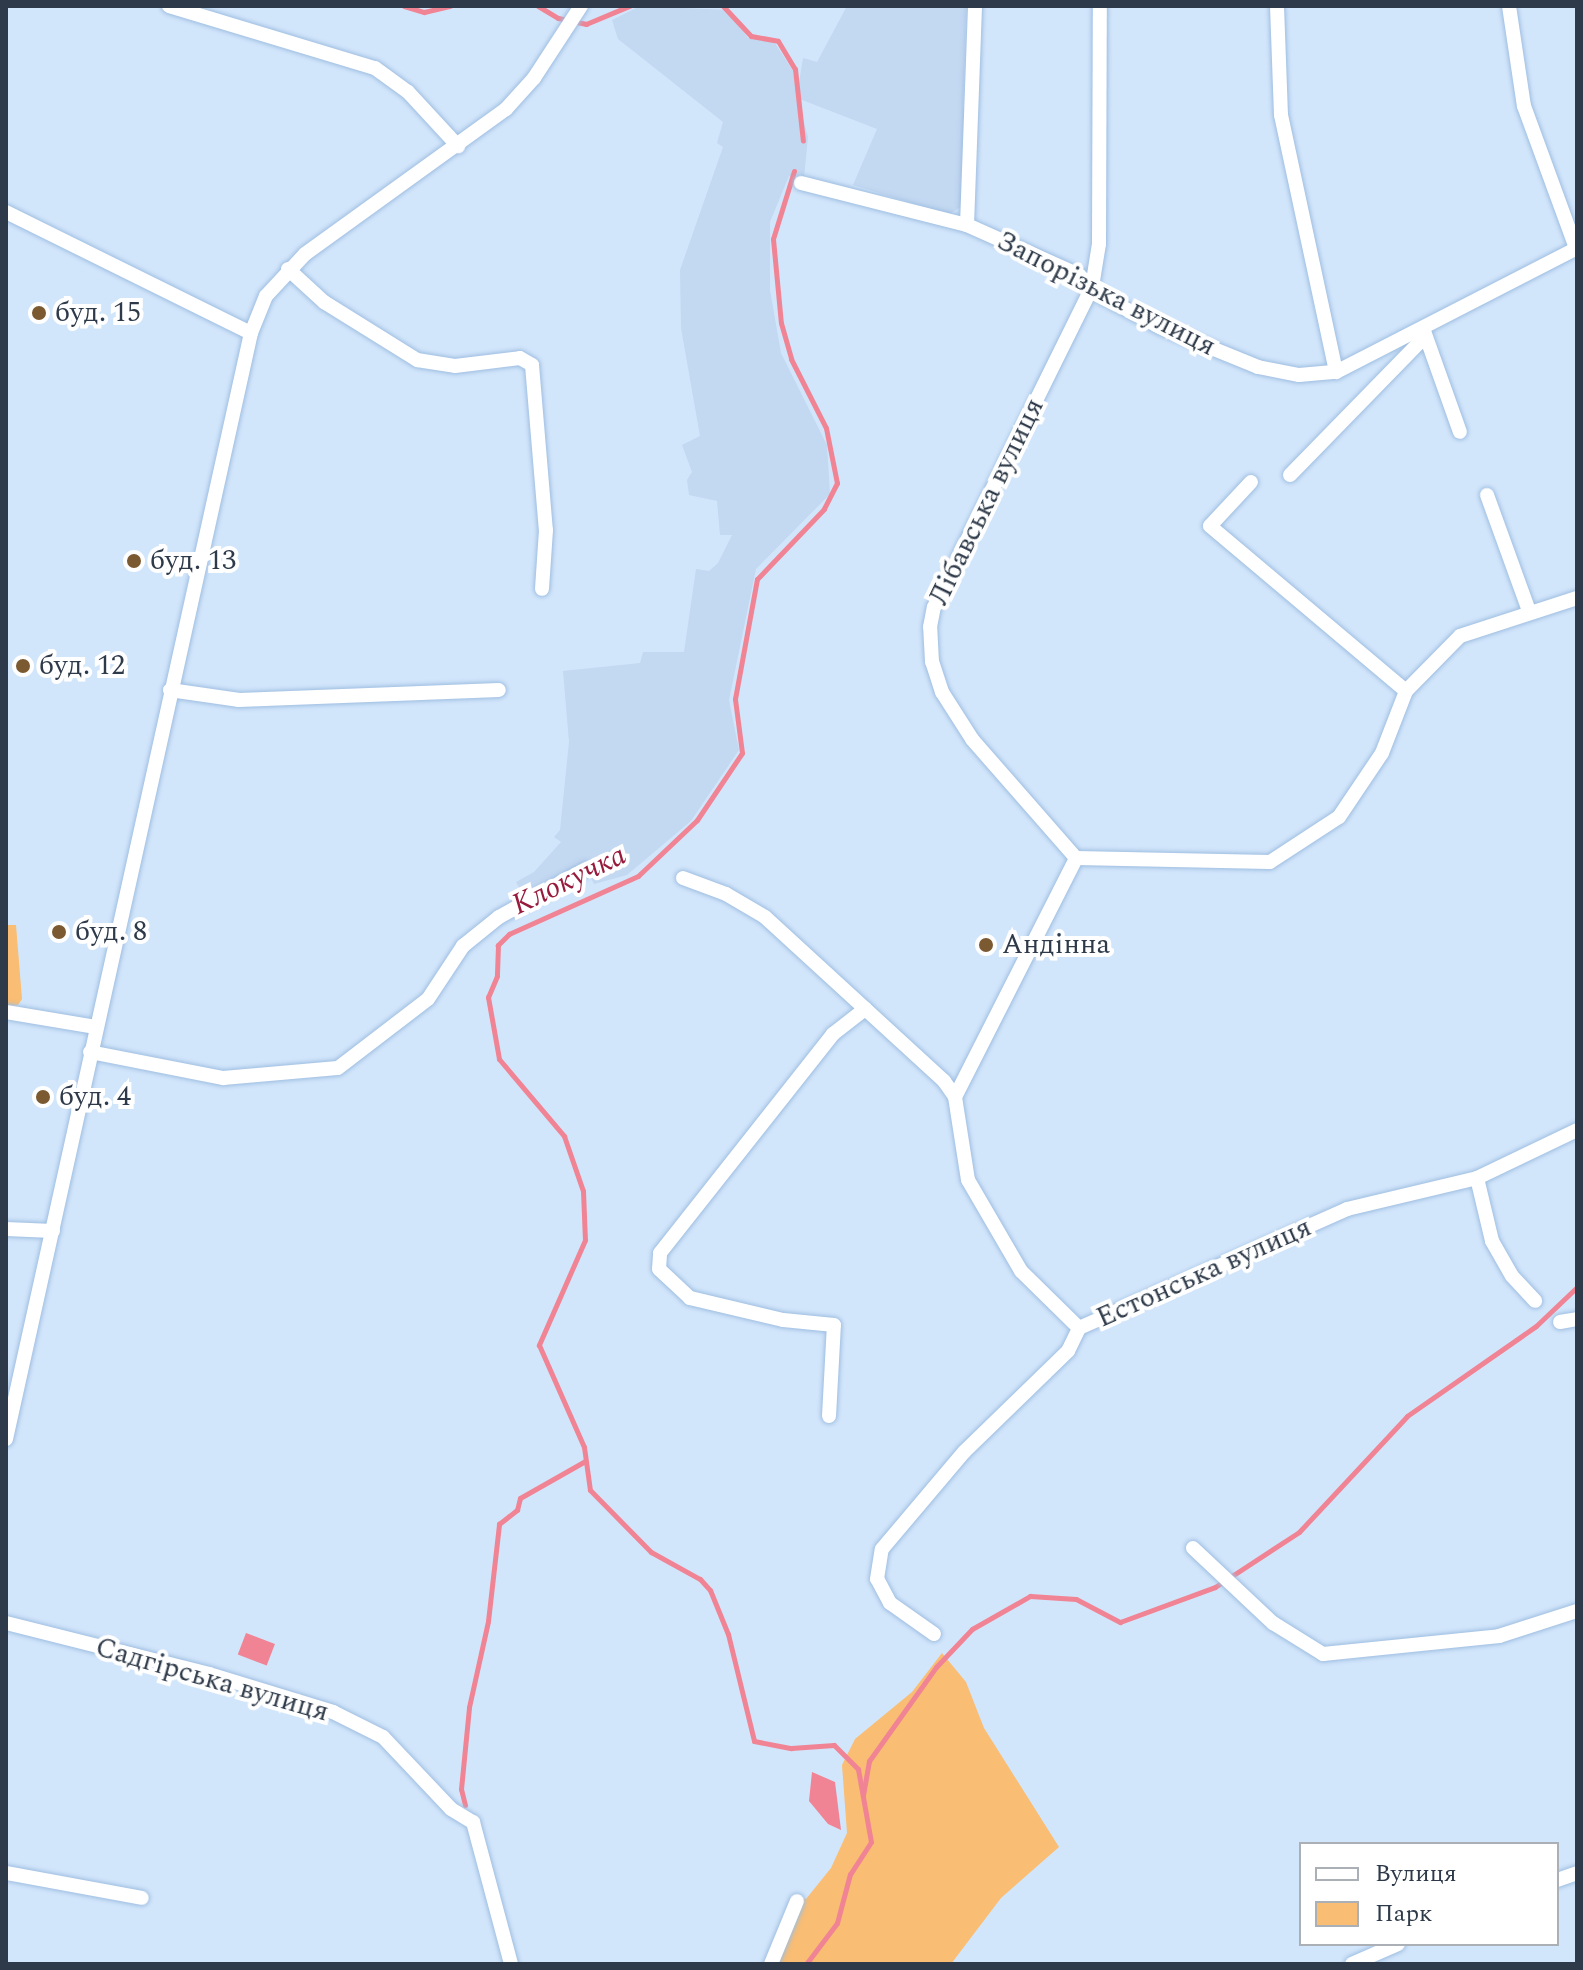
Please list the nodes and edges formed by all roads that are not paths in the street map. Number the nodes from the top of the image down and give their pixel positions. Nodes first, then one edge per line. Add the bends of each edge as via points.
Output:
1 (169, 6) edge
2 (581, 6) edge
3 (975, 6) edge
4 (1100, 6) edge
5 (1277, 6) edge
6 (1509, 6) edge
7 (458, 146) junction
8 (801, 183) dead end
9 (6, 212) edge
10 (967, 225) junction
11 (1576, 248) edge
12 (288, 269) junction
13 (1092, 287) junction
14 (1424, 331) junction
15 (251, 333) junction
16 (1336, 372) junction
17 (1460, 432) dead end
18 (1290, 475) dead end
19 (1251, 482) dead end
20 (1487, 495) dead end
21 (542, 589) dead end
22 (1577, 598) edge
23 (1529, 611) junction
24 (170, 690) junction
25 (499, 690) dead end
26 (1406, 691) junction
27 (1076, 858) junction
28 (586, 869) dead end
29 (683, 878) dead end
30 (865, 1009) junction
31 (6, 1012) edge
32 (96, 1027) junction
33 (90, 1052) junction
34 (955, 1097) junction
35 (1577, 1130) edge
36 (1477, 1178) junction
37 (6, 1229) edge
38 (53, 1231) junction
39 (1535, 1301) dead end
40 (1577, 1319) edge
41 (1560, 1322) dead end
42 (1079, 1328) junction
43 (10, 1390) edge
44 (829, 1416) dead end
45 (6, 1439) edge
46 (1193, 1548) dead end
47 (1577, 1611) edge
48 (6, 1623) edge
49 (934, 1634) dead end
50 (6, 1873) edge
51 (142, 1898) dead end
52 (797, 1901) dead end
53 (1393, 1946) edge
54 (511, 1964) edge
55 (771, 1964) edge
56 (1352, 1964) edge

1 - 7 street via 375,68 408,92
2 - 7 street via 506,109
3 - 10 street
4 - 13 street, Лібавська вулиця via 1099,244
5 - 16 street via 1281,115
6 - 11 street via 1524,106
7 - 12 street
8 - 10 street, Запорізька вулиця
9 - 15 street
10 - 13 street, Запорізька вулиця via 1079,275
11 - 14 street, Запорізька вулиця
12 - 15 street via 266,296
12 - 21 street via 324,302 417,360 455,366 520,358 532,365 546,530
13 - 16 street, Запорізька вулиця via 1160,327 1258,367 1299,375
13 - 27 street, Лібавська вулиця via 934,607 930,627 932,662 949,704 972,739
14 - 16 street, Запорізька вулиця
14 - 17 street
14 - 18 street via 1420,342
15 - 24 street
19 - 26 street via 1210,526
20 - 23 street
22 - 23 street
23 - 26 street via 1460,636
24 - 25 street via 239,700
24 - 32 street
26 - 27 street via 1382,753 1339,817 1270,862
27 - 34 street
28 - 33 street via 499,917 463,946 428,999 338,1068 223,1078
29 - 30 street via 726,894 765,917
30 - 34 street
30 - 44 street via 833,1034 660,1253 659,1269 690,1298 783,1320 834,1325
31 - 32 street
32 - 33 street
33 - 38 street
34 - 42 street via 958,1138 974,1191 1021,1271
35 - 36 street, Естонська вулиця
36 - 39 street via 1492,1241 1512,1276
36 - 42 street, Естонська вулиця via 1347,1209
37 - 38 street
38 - 43 street
40 - 41 street
42 - 49 street, Естонська вулиця via 1068,1351 946,1470 882,1549 877,1579 890,1603
43 - 45 street
46 - 47 street via 1273,1623 1323,1654 1499,1636
48 - 54 street, Садгірська вулиця via 234,1681 333,1712 383,1737 451,1809 473,1822
50 - 51 street
52 - 55 street
53 - 56 street

